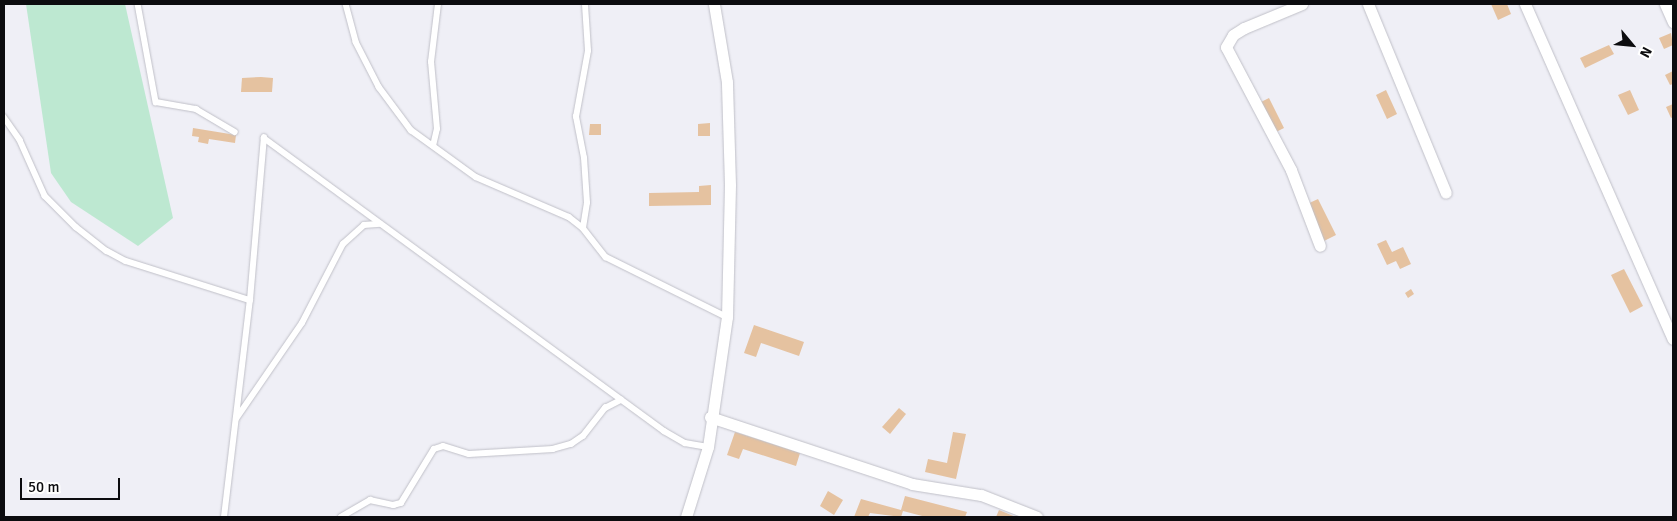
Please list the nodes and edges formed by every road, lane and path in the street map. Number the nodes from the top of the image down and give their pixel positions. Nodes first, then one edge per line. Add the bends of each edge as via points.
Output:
1 (138, 4) edge
2 (346, 4) edge
3 (438, 4) edge
4 (585, 4) edge
5 (714, 4) edge
6 (1302, 4) edge
7 (1368, 4) edge
8 (1525, 4) edge
9 (1665, 4) edge
10 (1673, 22) edge
11 (4, 117) edge
12 (235, 132) dead end
13 (433, 146) junction
14 (1446, 193) dead end
15 (380, 224) junction
16 (583, 228) junction
17 (1320, 246) dead end
18 (250, 300) junction
19 (727, 316) junction
20 (1673, 339) edge
21 (621, 400) junction
22 (710, 417) junction
23 (236, 420) junction
24 (708, 447) junction
25 (224, 517) edge
26 (341, 517) edge
27 (686, 517) edge
28 (1037, 517) edge

1 - 12 lane via 156,102 196,108
2 - 13 lane via 356,42 379,87 410,130
3 - 13 lane via 431,62 437,129
4 - 16 lane via 588,50 576,118 584,158 587,203
5 - 19 street via 727,82 730,185
6 - 17 street via 1244,28 1233,35 1226,47 1291,170
7 - 14 street
8 - 20 street
9 - 10 street
11 - 18 lane via 20,140 45,196 76,227 107,251 126,261
13 - 16 lane via 476,177 569,217
15 - 18 lane via 264,138
15 - 21 lane
15 - 23 lane via 364,225 343,244 307,315
16 - 19 lane via 606,257
18 - 23 lane
19 - 22 street
21 - 24 lane via 685,443
21 - 26 lane via 605,408 583,436 571,444 553,449 469,454 443,446 434,448 401,503 393,505 370,500
22 - 24 street
22 - 28 street via 912,484 981,495
23 - 25 lane
24 - 27 street

